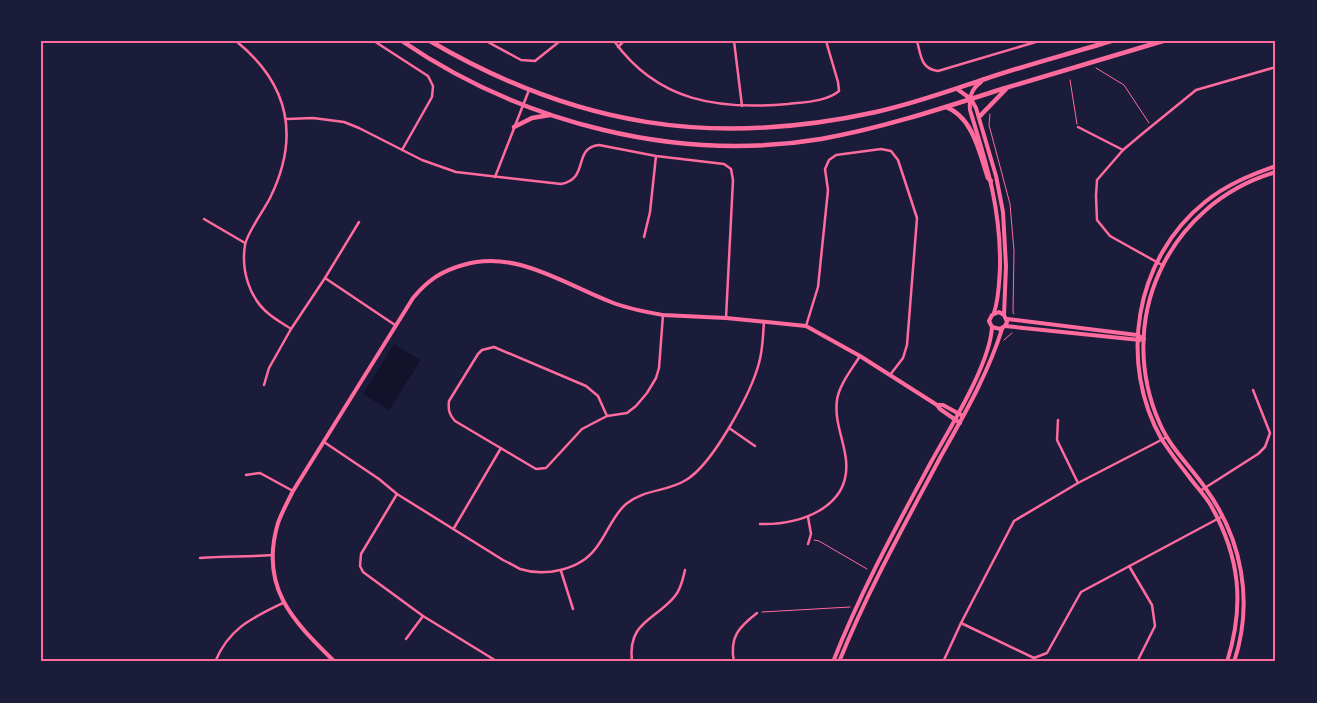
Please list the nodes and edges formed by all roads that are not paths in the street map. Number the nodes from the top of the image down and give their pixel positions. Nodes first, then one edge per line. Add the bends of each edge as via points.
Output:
1 (236, 41) edge
2 (374, 41) edge
3 (402, 41) edge
4 (430, 41) edge
5 (486, 41) edge
6 (560, 41) edge
7 (614, 41) edge
8 (624, 41) edge
9 (734, 41) edge
10 (826, 41) edge
11 (917, 41) edge
12 (1039, 41) edge
13 (1111, 41) edge
14 (1163, 41) edge
15 (618, 47) junction
16 (1276, 67) edge
17 (986, 79) junction
18 (1007, 88) junction
19 (957, 89) junction
20 (529, 90) junction
21 (970, 99) junction
22 (523, 105) junction
23 (742, 106) junction
24 (946, 107) junction
25 (551, 115) junction
26 (979, 117) junction
27 (287, 119) junction
28 (514, 127) junction
29 (1078, 127) road end
30 (402, 150) junction
31 (1123, 150) junction
32 (656, 156) junction
33 (1276, 166) edge
34 (1276, 172) edge
35 (495, 177) junction
36 (991, 181) junction
37 (204, 219) dead end
38 (359, 222) dead end
39 (644, 237) dead end
40 (246, 243) junction
41 (1157, 262) junction
42 (1162, 264) junction
43 (325, 278) junction
44 (994, 313) junction
45 (664, 315) junction
46 (1006, 317) junction
47 (726, 318) junction
48 (764, 321) junction
49 (396, 325) junction
50 (806, 326) junction
51 (992, 327) junction
52 (1004, 328) junction
53 (291, 329) junction
54 (1138, 335) junction
55 (1144, 339) junction
56 (1137, 341) junction
57 (860, 356) junction
58 (890, 375) junction
59 (264, 385) dead end
60 (1253, 390) dead end
61 (937, 405) junction
62 (958, 413) junction
63 (607, 416) junction
64 (963, 416) junction
65 (954, 420) junction
66 (1058, 420) dead end
67 (960, 423) junction
68 (730, 428) junction
69 (1167, 437) junction
70 (1162, 440) junction
71 (324, 442) junction
72 (754, 446) dead end
73 (500, 448) junction
74 (246, 475) dead end
75 (1078, 483) junction
76 (1205, 487) junction
77 (293, 491) junction
78 (1200, 491) junction
79 (397, 494) junction
80 (1223, 516) junction
81 (808, 517) junction
82 (1217, 519) junction
83 (760, 524) dead end
84 (454, 528) junction
85 (808, 544) dead end
86 (273, 555) junction
87 (200, 558) dead end
88 (1129, 566) junction
89 (685, 570) dead end
90 (561, 571) junction
91 (282, 603) junction
92 (573, 609) dead end
93 (757, 613) road end
94 (423, 616) junction
95 (961, 622) junction
96 (406, 639) dead end
97 (492, 658) junction
98 (332, 661) edge
99 (215, 662) edge
100 (490, 662) edge
101 (498, 662) edge
102 (632, 662) edge
103 (734, 662) edge
104 (833, 662) edge
105 (840, 662) edge
106 (944, 662) edge
107 (1137, 662) edge
108 (1227, 662) edge
109 (1234, 662) edge

1 - 27 street via 254,56 269,76
2 - 30 street via 428,76 433,86 432,97
3 - 22 main road via 447,70
4 - 20 main road via 484,71
5 - 6 street via 521,60 535,61
7 - 15 street
8 - 15 street
9 - 23 street
10 - 23 street via 839,91 832,97 800,103
11 - 12 street via 925,67 938,72
13 - 17 main road
14 - 18 main road
15 - 23 street via 647,76 675,92 711,104
16 - 31 street via 1196,90
17 - 19 main road
17 - 21 street via 978,84
18 - 21 main road
18 - 26 main road
19 - 20 main road via 879,112 831,121 743,129 641,122 577,107
19 - 21 street
20 - 22 street
21 - 24 main road
21 - 26 street
21 - 36 street via 970,110
22 - 25 main road
22 - 28 street
24 - 25 main road via 820,139 726,145 634,136
24 - 36 main road via 955,111 967,125
25 - 28 main road via 532,118
26 - 46 street via 1003,212
27 - 30 street via 344,122
27 - 40 street via 280,179
28 - 35 street
29 - 31 street
30 - 35 street via 456,172
31 - 41 street via 1097,180 1097,220 1110,236
32 - 35 street via 599,145 585,151 577,174 569,182 561,184
32 - 39 street
32 - 47 street via 724,164 733,174
33 - 41 street via 1233,184 1205,202 1184,222
34 - 42 street via 1246,184 1210,206 1185,231
36 - 44 street via 1000,241
37 - 40 street
38 - 43 street
40 - 53 street via 245,275 250,290 268,314
41 - 42 street
41 - 54 street via 1143,299
42 - 55 street via 1150,297
43 - 49 street
43 - 53 street
44 - 46 street via 999,312
44 - 51 street via 990,318
45 - 47 street
45 - 49 street via 612,303 516,263 489,259 438,274 424,284
45 - 63 street via 656,378 636,406 627,412
46 - 52 street
46 - 54 street
47 - 48 street
48 - 50 street
48 - 68 street via 759,364
49 - 71 street
50 - 57 street
50 - 58 street via 818,287 829,160 836,155 881,149 891,151 898,160 917,218 907,345 903,358
51 - 52 street via 997,330
51 - 62 street via 988,349
52 - 56 street
52 - 64 street
53 - 59 street via 269,368
54 - 55 street
54 - 56 street
55 - 56 street
55 - 69 street via 1147,382
56 - 70 street via 1144,399
57 - 58 street
57 - 81 street via 837,397 836,415 847,463 846,475 836,497
58 - 61 street
60 - 76 street via 1270,433 1265,446 1258,454
61 - 62 street
61 - 65 street
62 - 64 street
62 - 65 street
63 - 73 street via 582,429 546,468 536,469
63 - 73 street via 598,396 586,386 501,349 487,347 473,362 449,401 448,409 455,421
64 - 67 street
65 - 67 street
65 - 104 street via 879,560
66 - 75 street via 1057,440
67 - 105 street via 888,555
68 - 72 street
68 - 90 street via 697,471 686,480 638,496 625,505 595,550
69 - 70 street
69 - 76 street
70 - 75 street
70 - 78 street
71 - 77 street
71 - 79 street
73 - 84 street
74 - 77 street via 260,473
75 - 95 street via 1014,521
76 - 78 street
76 - 80 street
77 - 86 street via 279,520
78 - 82 street
79 - 84 street
79 - 94 street via 361,554 360,566 363,572
80 - 82 street
80 - 109 street via 1238,553 1244,590 1241,632
81 - 83 street
81 - 85 street via 811,534
82 - 88 street
82 - 108 street via 1232,554 1238,595
84 - 90 street via 521,569
86 - 87 street
86 - 91 street via 275,580
88 - 95 street via 1081,592 1047,653 1034,658
88 - 107 street via 1152,605 1155,626
89 - 102 street via 676,596 636,632
90 - 92 street
91 - 98 street
91 - 99 street via 248,620 230,634
93 - 103 street via 736,632
94 - 96 street
94 - 97 street
95 - 106 street
97 - 100 street
97 - 101 street

